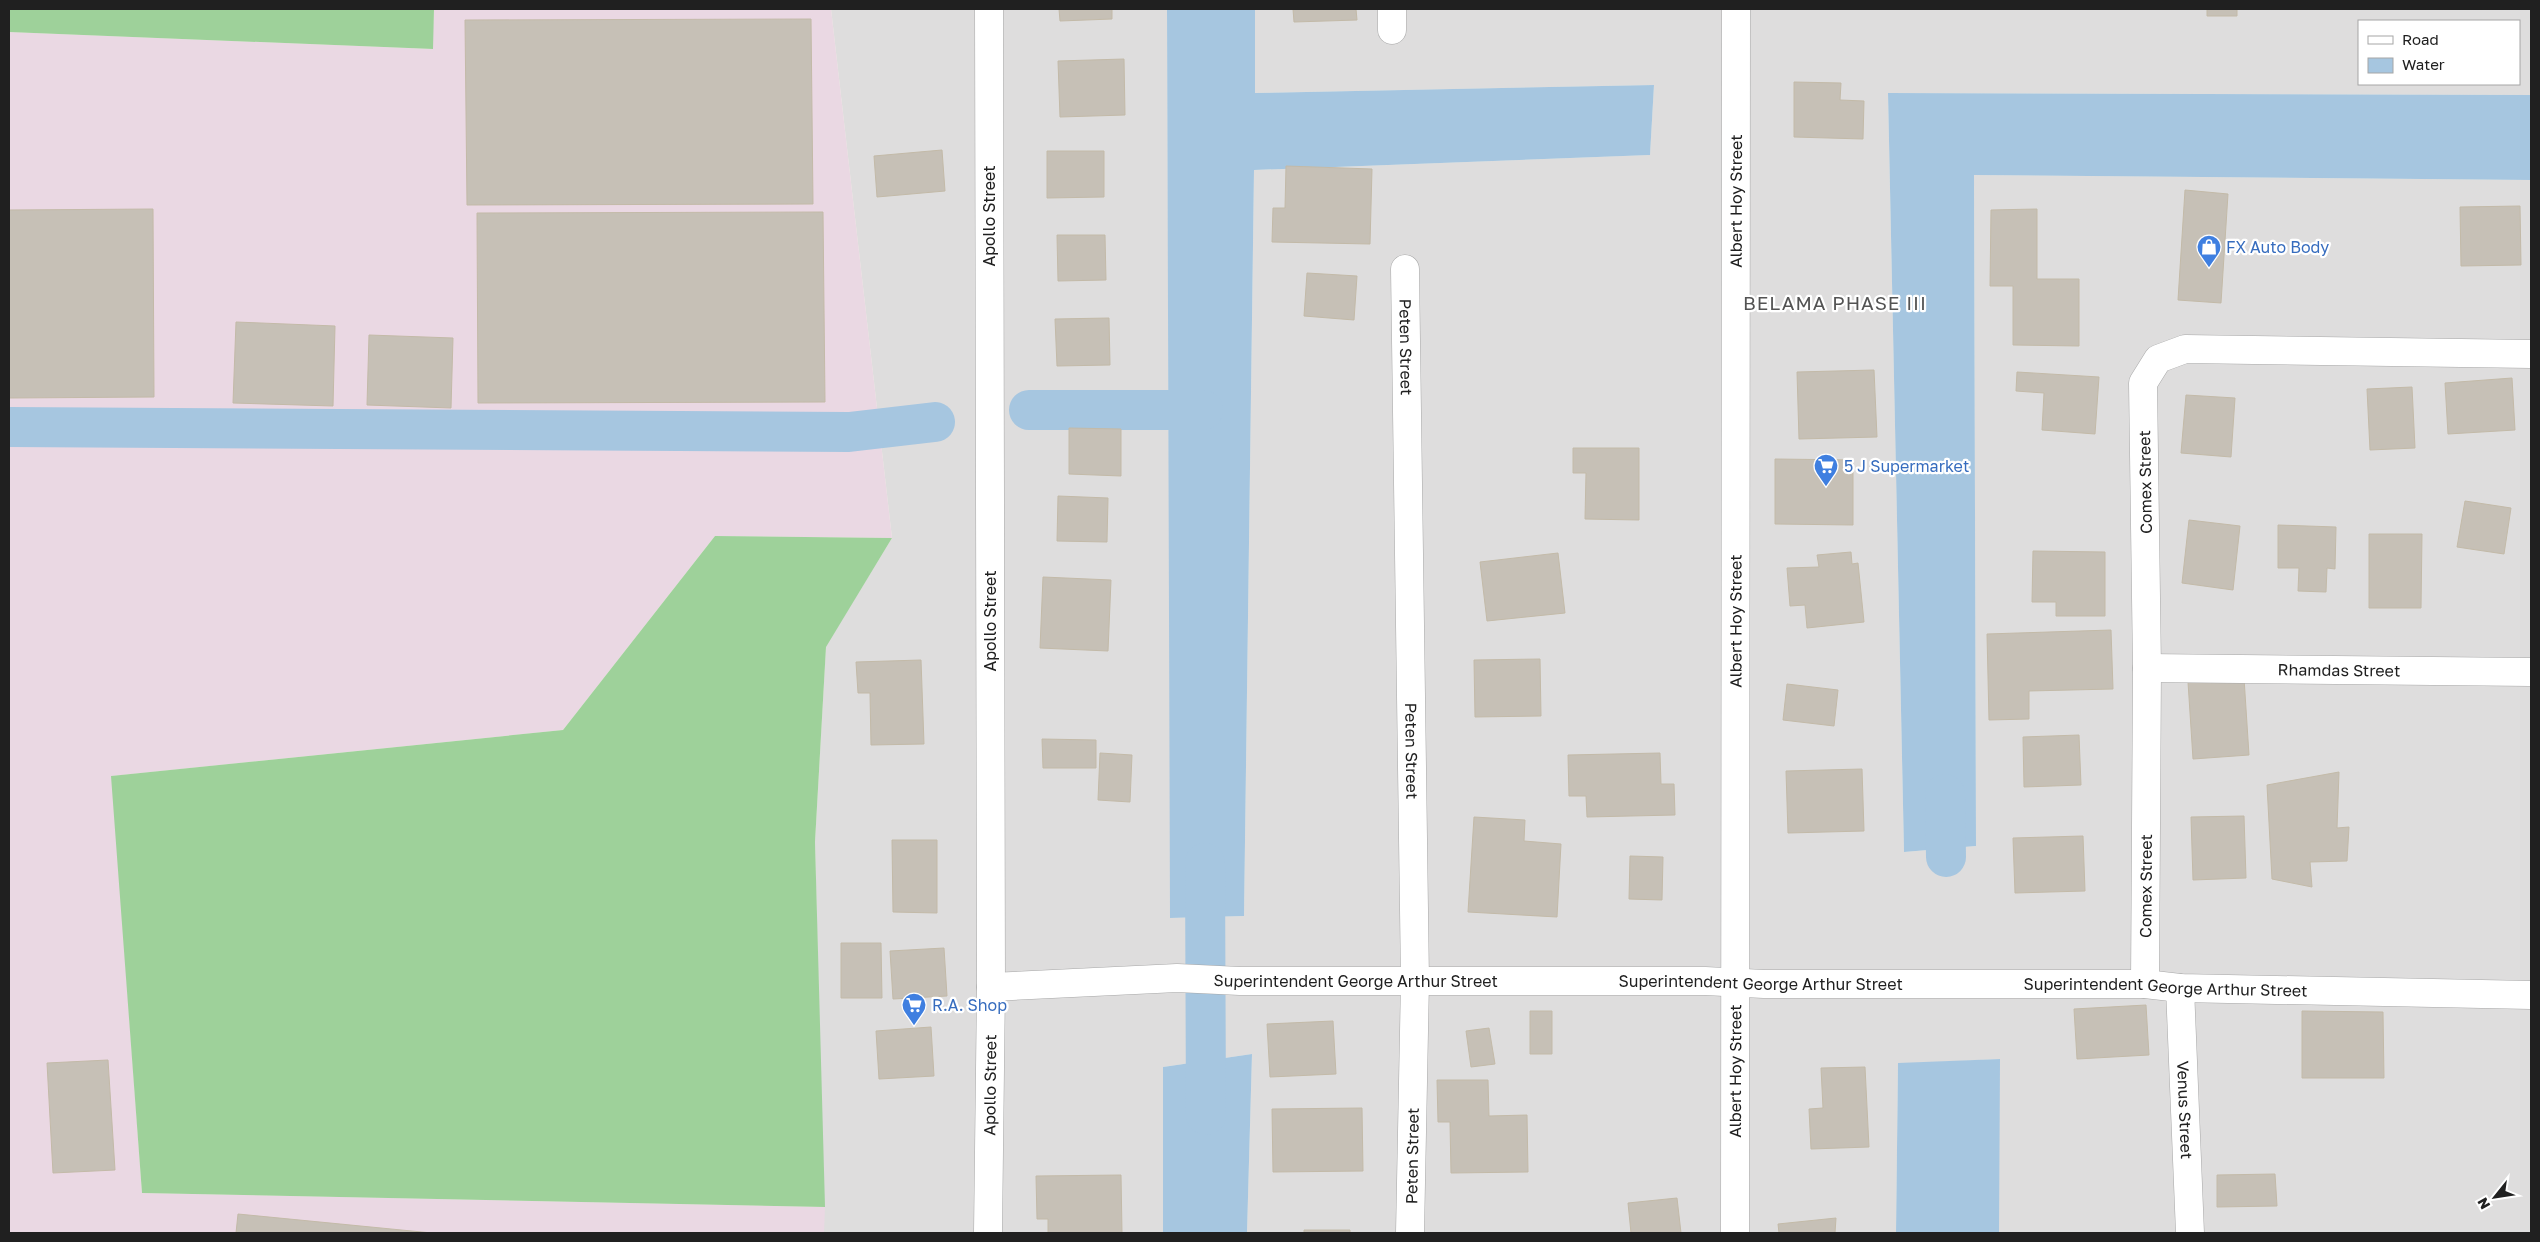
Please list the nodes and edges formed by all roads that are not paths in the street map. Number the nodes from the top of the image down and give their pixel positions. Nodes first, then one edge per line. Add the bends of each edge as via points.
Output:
1 (988, 9) edge
2 (1736, 9) edge
3 (1405, 269) dead end
4 (2531, 354) edge
5 (2147, 668) junction
6 (2531, 672) edge
7 (1415, 981) junction
8 (1737, 984) junction
9 (2145, 984) junction
10 (991, 986) junction
11 (2180, 988) junction
12 (2531, 996) edge
13 (988, 1233) edge
14 (1410, 1233) edge
15 (1735, 1233) edge
16 (2190, 1233) edge

1 - 10 street, Apollo Street
2 - 8 street, Albert Hoy Street
3 - 7 street, Peten Street
4 - 5 street, Comex Street via 2185,349 2158,359 2143,382
5 - 6 street, Rhamdas Street
5 - 9 street, Comex Street
7 - 8 street, Superintendent George Arthur Street via 1705,981
7 - 10 street, Superintendent George Arthur Street via 1177,978
7 - 14 street, Peten Street
8 - 9 street, Superintendent George Arthur Street
8 - 15 street, Albert Hoy Street
9 - 11 street, Superintendent George Arthur Street
10 - 13 street, Apollo Street
11 - 12 street, Superintendent George Arthur Street
11 - 16 street, Venus Street

